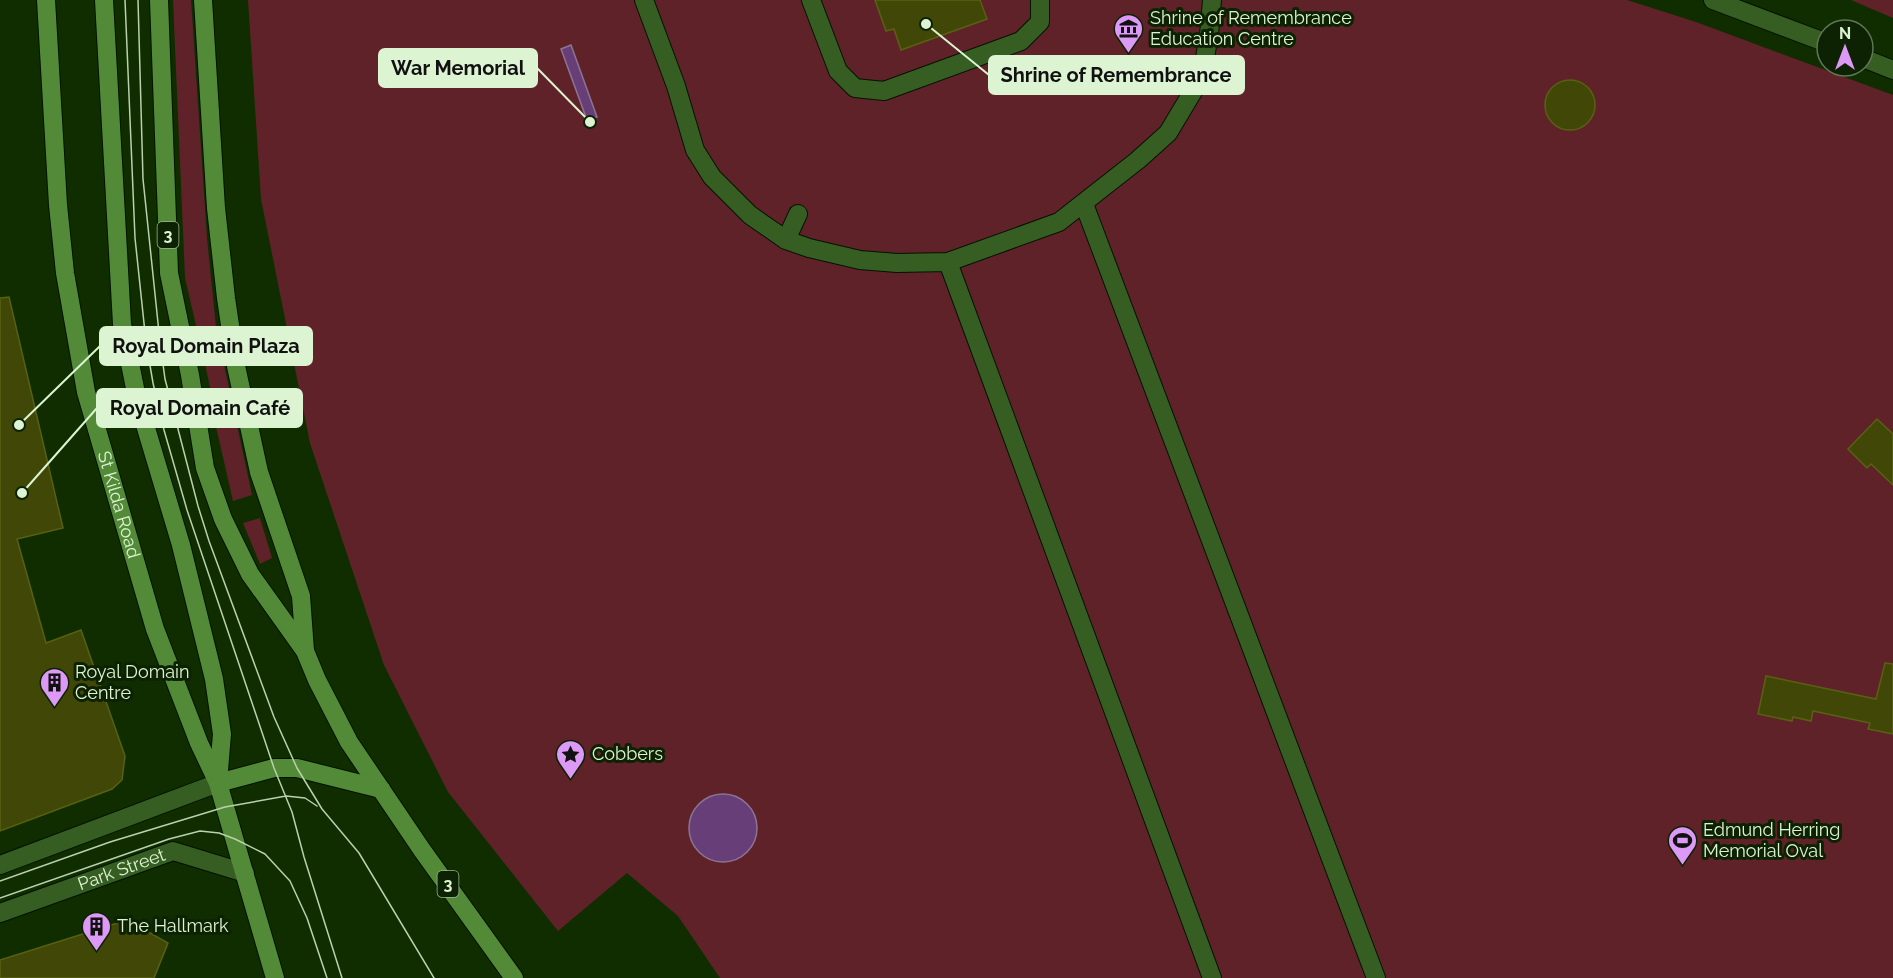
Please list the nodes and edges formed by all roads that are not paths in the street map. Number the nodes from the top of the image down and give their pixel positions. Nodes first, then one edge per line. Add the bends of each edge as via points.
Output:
1 (46, 0) edge
2 (104, 0) edge
3 (159, 0) edge
4 (203, 0) edge
5 (644, 0) edge
6 (811, 0) edge
7 (1040, 0) edge
8 (1212, 0) edge
9 (1713, 0) edge
10 (1815, 38) edge
11 (1875, 63) edge
12 (1893, 70) edge
13 (1169, 78) dead end
14 (1195, 88) junction
15 (1084, 204) junction
16 (798, 214) dead end
17 (786, 240) junction
18 (948, 262) junction
19 (305, 651) junction
20 (218, 783) junction
21 (381, 789) junction
22 (0, 865) edge
23 (245, 873) junction
24 (0, 914) edge
25 (276, 978) edge
26 (514, 978) edge
27 (1212, 978) edge
28 (1376, 978) edge

1 - 20 main road, St Kilda Road via 58,204 86,392 155,629
2 - 20 main road, St Kilda Road via 122,324 137,398 182,545 214,679 222,734
3 - 19 main road, 3 via 169,273 205,468 223,519 250,574
4 - 19 main road via 216,208 236,366 259,472 301,596
5 - 17 street via 695,150 712,177 750,215
6 - 7 street via 838,71 855,88 884,91 1021,41 1040,22
8 - 14 street via 1204,63
9 - 10 street
11 - 12 street
13 - 14 street
14 - 15 street via 1168,133
15 - 18 street via 1059,222
15 - 28 street
16 - 17 street
17 - 18 street via 860,260
18 - 27 street
19 - 21 main road, 3 via 350,742
20 - 21 main road via 274,768 297,768
20 - 22 street
20 - 23 main road, St Kilda Road
21 - 26 main road, 3
23 - 24 street, Park Street via 173,851
23 - 25 main road, St Kilda Road

